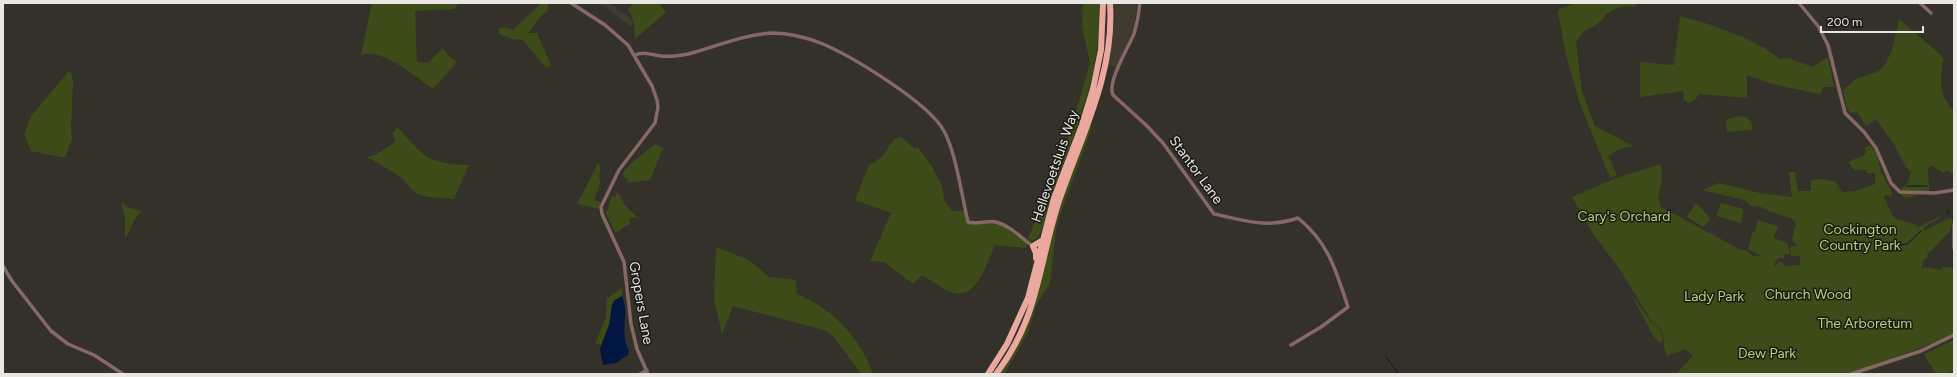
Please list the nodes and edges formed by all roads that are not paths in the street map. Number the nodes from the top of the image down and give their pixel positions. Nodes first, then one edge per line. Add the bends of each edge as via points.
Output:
1 (571, 3) edge
2 (1103, 3) edge
3 (1110, 3) edge
4 (1140, 3) edge
5 (1799, 3) edge
6 (1920, 3) edge
7 (1931, 13) dead end
8 (635, 55) junction
9 (1954, 190) edge
10 (1954, 225) edge
11 (1043, 240) junction
12 (1033, 246) junction
13 (1954, 248) edge
14 (3, 266) edge
15 (1036, 268) junction
16 (1954, 335) edge
17 (1291, 345) dead end
18 (648, 372) edge
19 (123, 374) edge
20 (640, 374) edge
21 (988, 374) edge
22 (996, 374) edge
23 (1851, 374) edge

1 - 8 street, Gropers Lane via 616,34
2 - 11 highway, Hellevoetsluis Way via 1097,76 1054,198
3 - 22 highway, Hellevoetsluis Way via 1107,57 1097,100 1057,208 1030,312 1013,349
4 - 17 street, Stantor Lane via 1134,33 1113,80 1113,95 1163,143 1214,214 1255,224 1298,218 1323,245 1333,263 1348,307
5 - 9 street via 1818,26 1828,45 1845,113 1876,148 1891,183 1900,192 1935,193
6 - 7 street
8 - 12 street via 641,52 659,56 679,56 753,36 774,33 822,44 860,63 935,119 951,148 968,222 988,221 1002,224
8 - 18 street, Gropers Lane via 656,94 658,107 655,123 619,170 601,207 624,262 631,324 637,349
10 - 13 street
11 - 12 highway
11 - 15 highway, Hellevoetsluis Way
12 - 15 highway via 1036,253
14 - 19 street via 51,331 68,344
15 - 21 highway, Hellevoetsluis Way via 1028,298 1016,327
16 - 23 street via 1921,351
18 - 20 street

